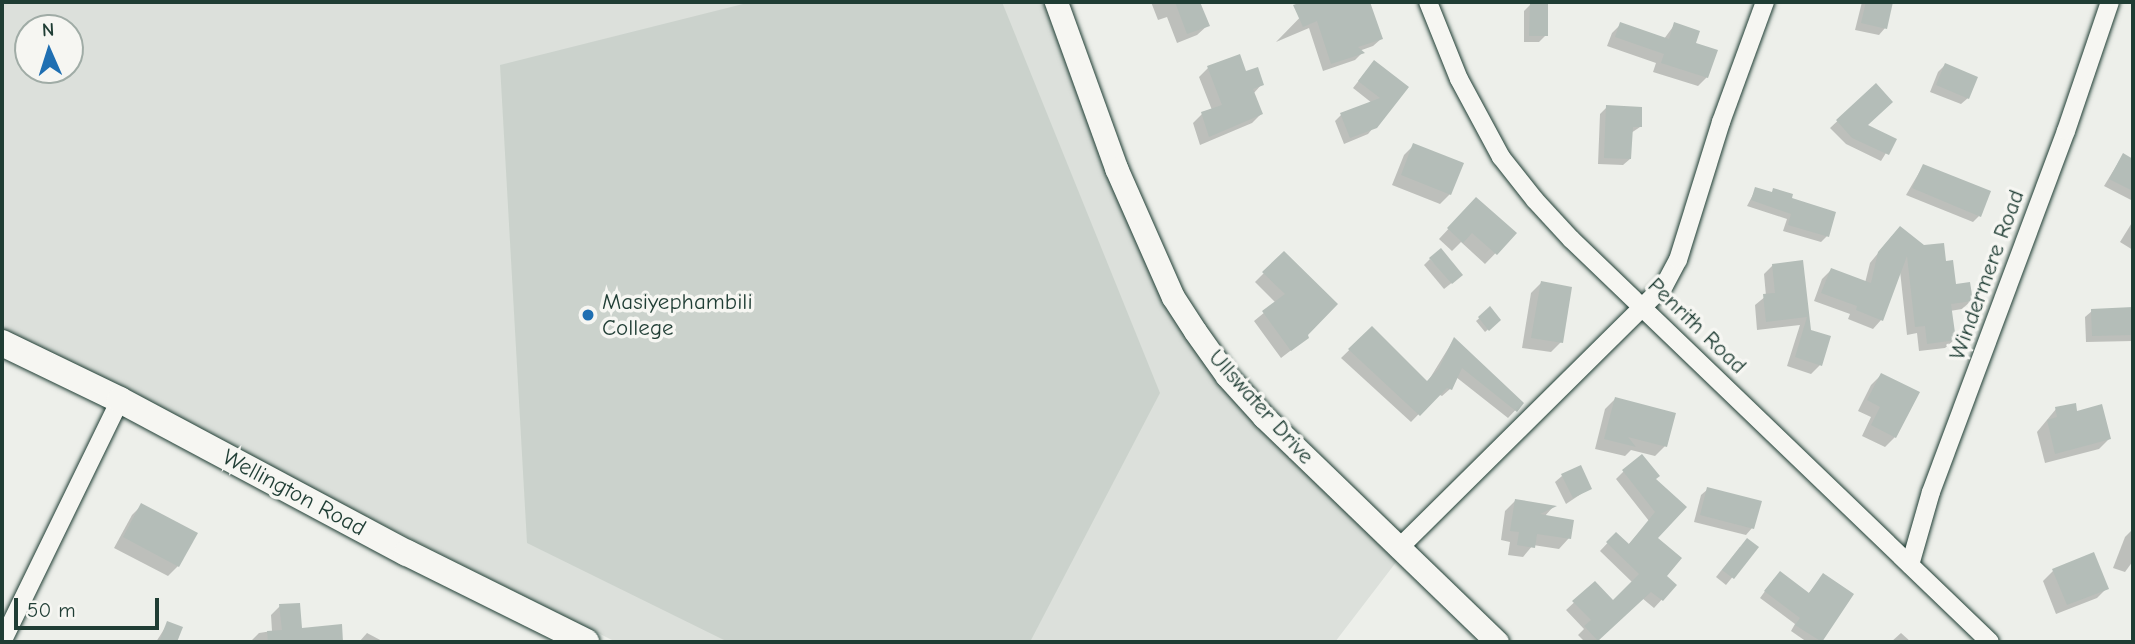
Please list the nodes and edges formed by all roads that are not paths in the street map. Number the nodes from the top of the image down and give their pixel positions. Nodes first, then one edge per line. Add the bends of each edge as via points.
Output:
1 (1056, 2) edge
2 (1428, 2) edge
3 (1765, 2) edge
4 (2110, 2) edge
5 (1644, 309) junction
6 (2, 343) edge
7 (120, 400) junction
8 (1398, 549) junction
9 (1910, 565) junction
10 (6, 639) edge
11 (586, 642) edge
12 (1497, 642) edge
13 (1990, 642) edge

1 - 8 street, Ullswater Drive via 1116,168 1173,297 1227,376
2 - 5 street, Penrith Road via 1459,79 1501,157 1570,239
3 - 5 street via 1678,260
4 - 9 street, Windermere Road via 1931,492
5 - 8 street
5 - 9 street, Penrith Road
6 - 7 main road, Wellington Road
7 - 10 street
7 - 11 main road, Wellington Road via 407,553
8 - 12 street, Ullswater Drive
9 - 13 street, Penrith Road

